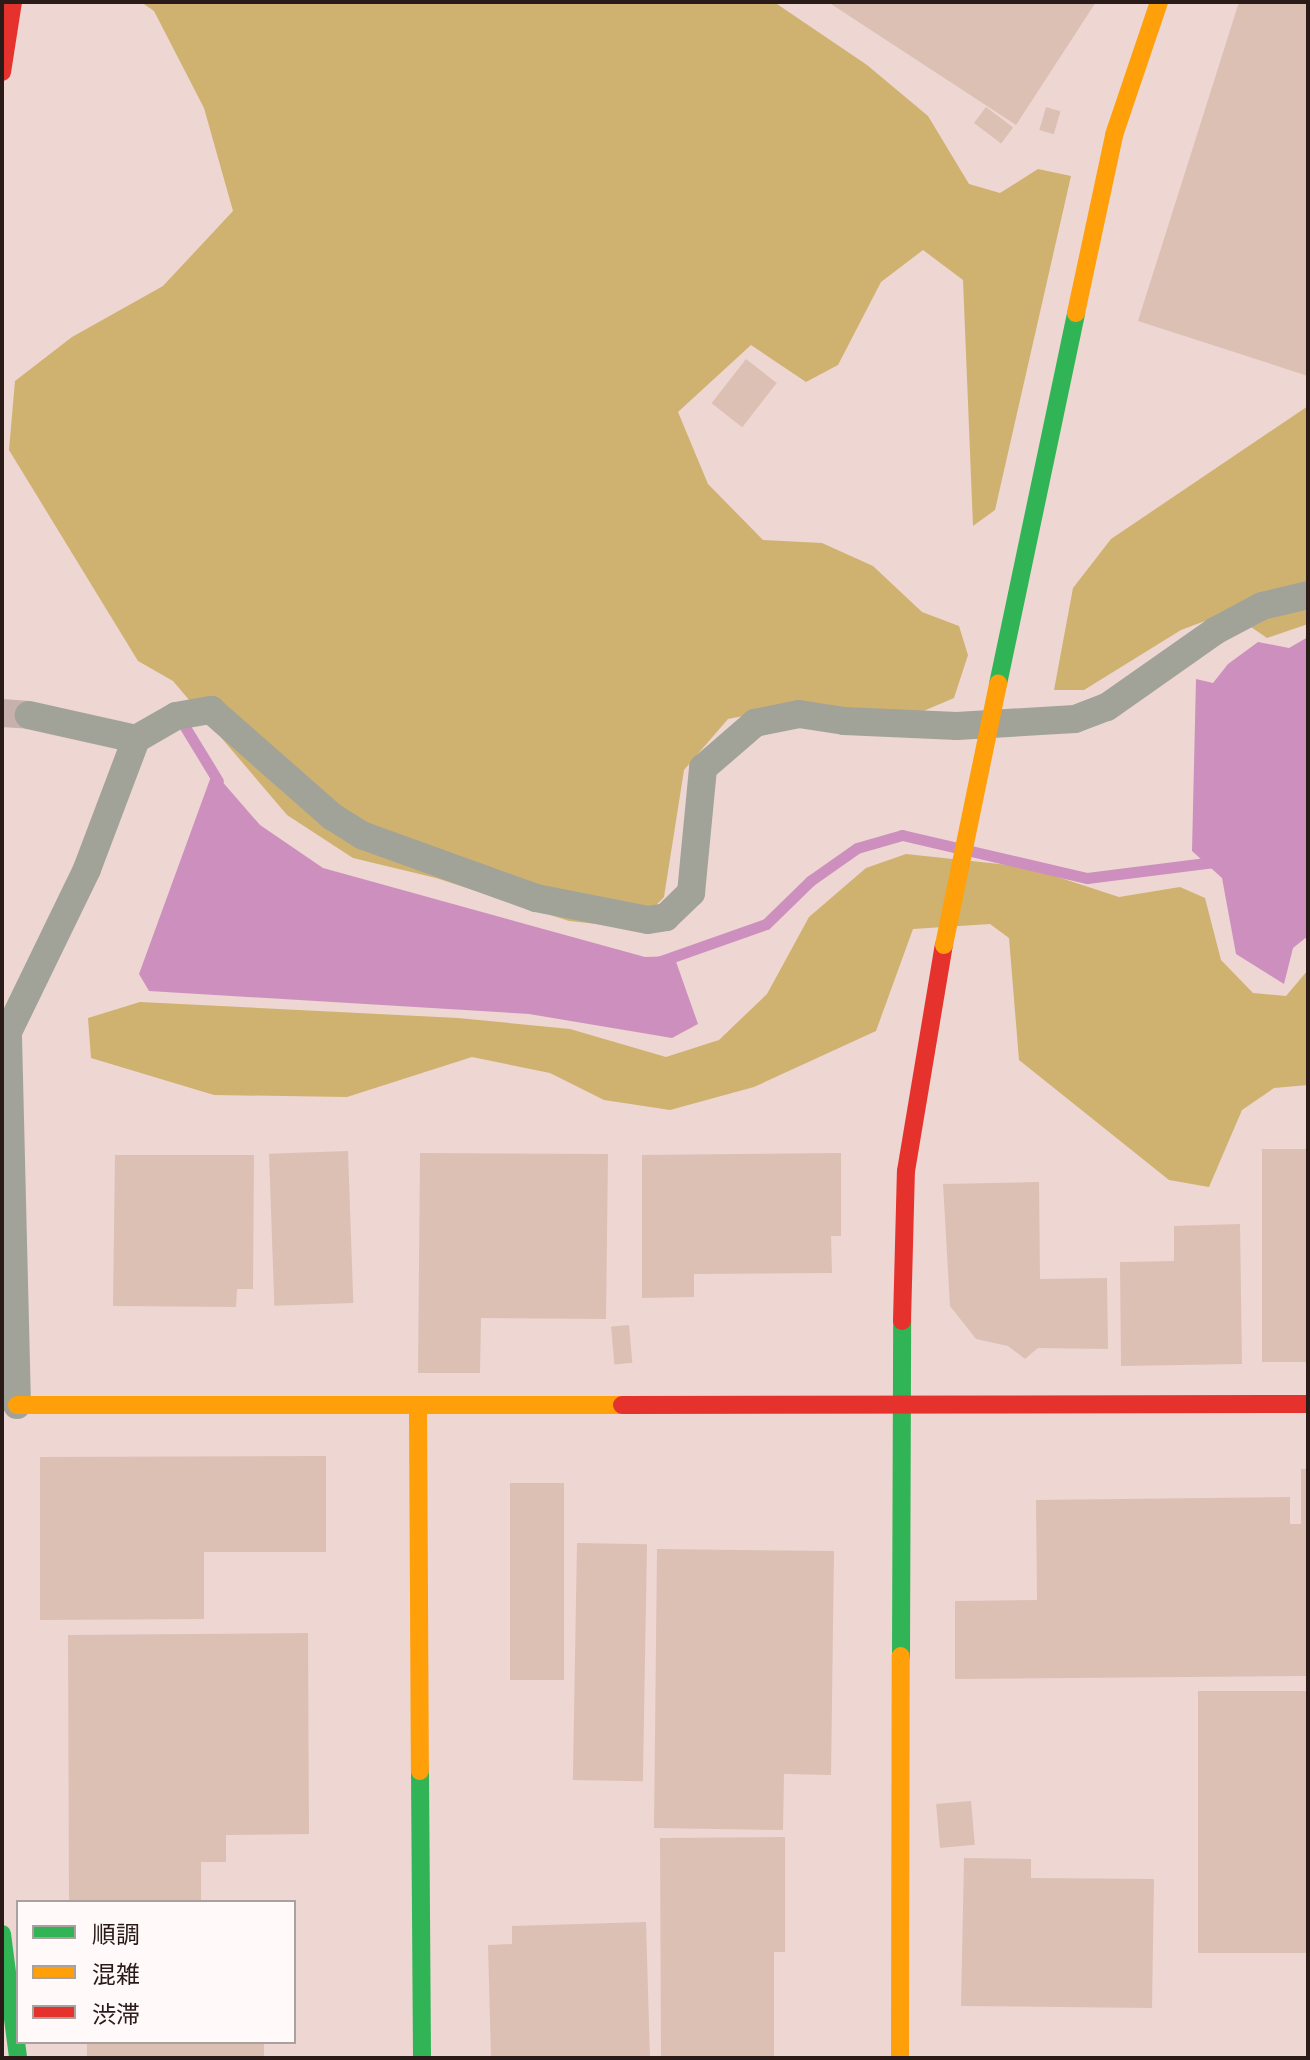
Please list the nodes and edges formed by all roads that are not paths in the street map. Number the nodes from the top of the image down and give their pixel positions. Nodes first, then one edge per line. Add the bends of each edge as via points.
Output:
1 (13, 2) edge
2 (1159, 2) edge
3 (2, 72) edge
4 (1308, 595) edge
5 (29, 715) tunnel mouth
6 (136, 739) junction
7 (1308, 1404) edge
8 (17, 1405) joint
9 (900, 1405) junction
10 (418, 1408) junction
11 (2, 1934) edge
12 (16, 2042) edge
13 (422, 2058) edge
14 (900, 2058) edge

1 - 3 main road
2 - 9 main road, bridge via 1114,135 944,945 906,1171
4 - 6 street via 1262,606 1215,631 1107,707 1075,719 957,726 799,714 755,723 703,768 691,893 666,917 648,920 536,898 364,836 333,817 211,710 176,716
5 - 6 street
6 - 8 street via 87,869 8,1032
7 - 9 main road
8 - 10 main road
9 - 10 main road
9 - 14 main road
10 - 13 main road
11 - 12 main road

